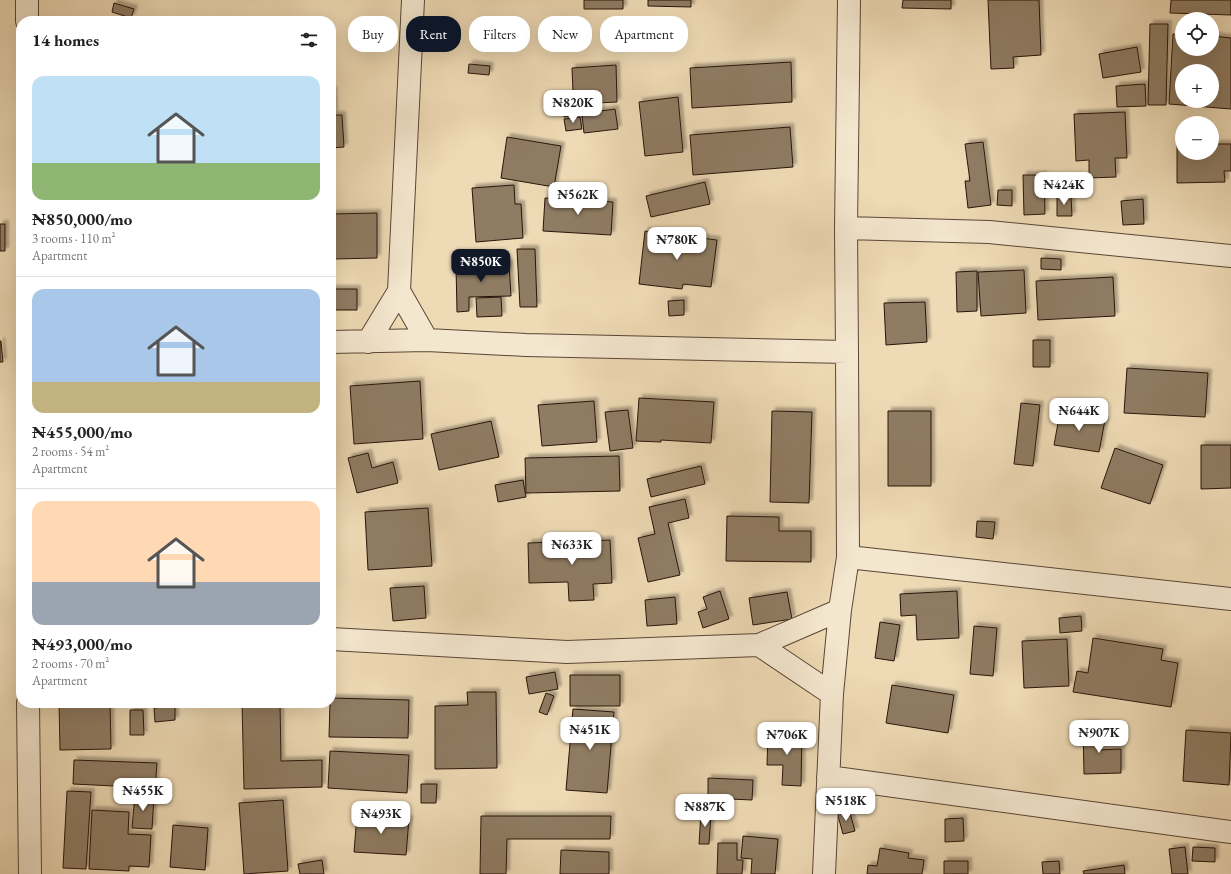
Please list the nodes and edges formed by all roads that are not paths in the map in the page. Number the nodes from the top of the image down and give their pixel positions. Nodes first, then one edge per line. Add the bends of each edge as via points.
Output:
1 (27, 0) edge
2 (413, 0) edge
3 (849, 0) edge
4 (27, 16) edge
5 (846, 228) junction
6 (1231, 256) edge
7 (399, 291) junction
8 (427, 340) junction
9 (336, 342) edge
10 (368, 342) junction
11 (847, 352) junction
12 (848, 557) junction
13 (1231, 599) edge
14 (840, 610) junction
15 (336, 640) edge
16 (759, 645) junction
17 (832, 694) junction
18 (28, 708) edge
19 (828, 777) junction
20 (1231, 832) edge
21 (30, 874) edge
22 (824, 874) edge

1 - 4 street
2 - 7 street
3 - 5 street
5 - 6 street via 989,232
5 - 11 street
7 - 8 street
7 - 10 street
8 - 10 street
8 - 11 street via 526,345
9 - 10 street
11 - 12 street
12 - 13 street
12 - 14 street
14 - 16 street
14 - 17 street
15 - 16 street via 567,652
16 - 17 street
17 - 19 street
18 - 21 street
19 - 20 street
19 - 22 street

